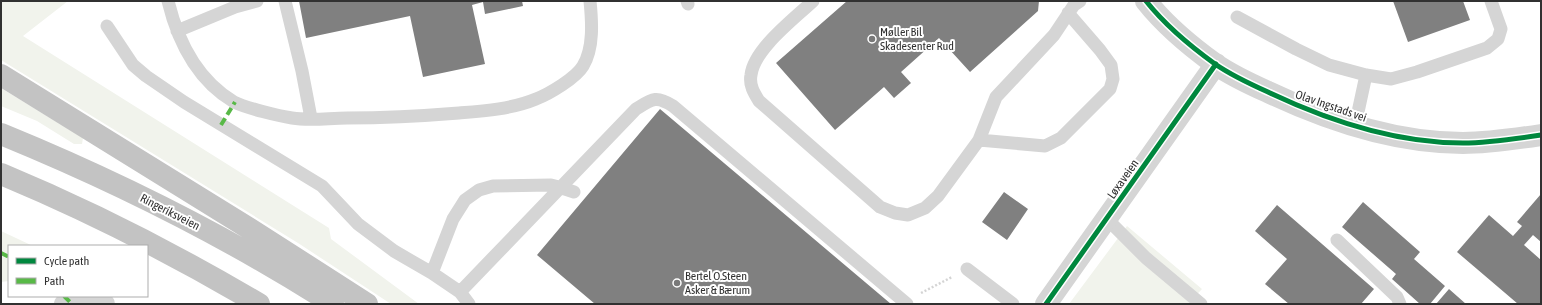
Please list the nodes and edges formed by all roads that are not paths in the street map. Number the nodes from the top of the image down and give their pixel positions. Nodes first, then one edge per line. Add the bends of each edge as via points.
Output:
1 (168, 1) edge
2 (257, 1) edge
3 (285, 1) edge
4 (590, 1) edge
5 (813, 1) edge
6 (1146, 1) edge
7 (1491, 1) edge
8 (1073, 5) edge
9 (1237, 17) dead end
10 (107, 26) dead end
11 (177, 31) junction
12 (1216, 64) junction
13 (1, 75) edge
14 (1366, 75) junction
15 (311, 118) junction
16 (1356, 126) junction
17 (1, 134) edge
18 (1541, 135) edge
19 (980, 140) junction
20 (1, 174) edge
21 (574, 192) dead end
22 (1107, 219) junction
23 (1337, 240) dead end
24 (967, 269) road end
25 (432, 272) junction
26 (460, 292) junction
27 (906, 303) edge
28 (65, 304) edge
29 (104, 304) edge
30 (259, 304) edge
31 (333, 304) edge
32 (368, 304) edge
33 (469, 304) edge
34 (1014, 304) edge
35 (1046, 304) edge
36 (1200, 304) edge
37 (1400, 304) edge

1 - 11 lane
2 - 11 lane via 235,7
3 - 15 lane
4 - 15 lane via 591,35 583,67 570,79 536,99 476,111 370,118
5 - 19 lane via 762,49 750,76 752,89 759,101 880,207 908,215 924,208 938,196
6 - 12 street, Olav Ingstads vei via 1176,33
7 - 14 lane via 1502,29 1498,39 1487,48 1391,79
8 - 19 lane via 1054,35 996,98
8 - 19 lane via 1111,65 1113,79 1110,90 1061,138 1045,146
9 - 14 lane via 1329,64
10 - 25 lane via 133,65 146,76 322,186 358,224 394,250
11 - 15 lane via 193,63 207,80 235,102 276,115
12 - 16 street, Olav Ingstads vei via 1254,86 1299,107
12 - 22 street, Løxaveien
13 - 32 highway
14 - 16 lane
16 - 18 street, Olav Ingstads vei via 1386,135 1463,143
17 - 31 highway, Ringeriksveien via 86,170 153,203 234,245
20 - 30 highway via 70,204 138,238
21 - 25 lane via 550,185 493,186 479,190 465,200 453,219
22 - 35 street, Løxaveien
22 - 36 lane via 1146,258
23 - 37 lane via 1397,297
24 - 34 lane
25 - 26 lane
26 - 27 lane via 636,109 650,101 662,99
26 - 33 lane
28 - 29 street

